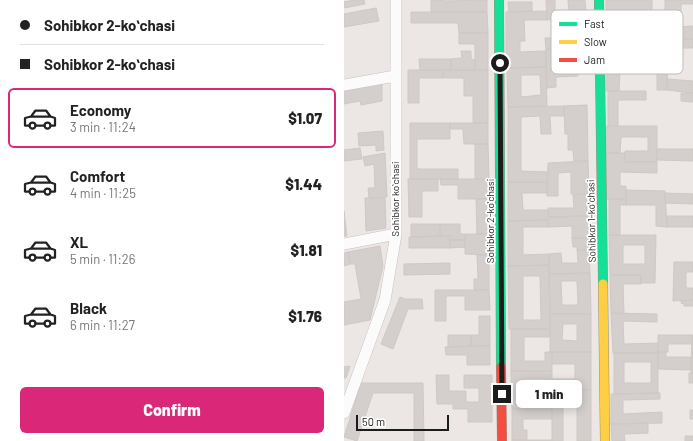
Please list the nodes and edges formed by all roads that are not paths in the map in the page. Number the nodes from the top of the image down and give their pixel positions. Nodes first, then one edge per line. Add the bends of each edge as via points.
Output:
1 (396, 0) edge
2 (499, 0) edge
3 (599, 0) edge
4 (599, 10) edge
5 (600, 74) edge
6 (395, 76) junction
7 (344, 85) edge
8 (396, 234) junction
9 (344, 244) edge
10 (349, 388) edge
11 (344, 413) edge
12 (502, 441) edge
13 (605, 441) edge

1 - 6 street, Sohibkor koʻchasi
2 - 12 street, Sohibkor 2-koʻchasi
3 - 4 street, Sohibkor 1-koʻchasi
5 - 13 street, Sohibkor 1-koʻchasi
6 - 7 street
6 - 8 street, Sohibkor koʻchasi
8 - 9 street
8 - 10 street, Sohibkor koʻchasi via 385,300
10 - 11 street, Sohibkor koʻchasi

